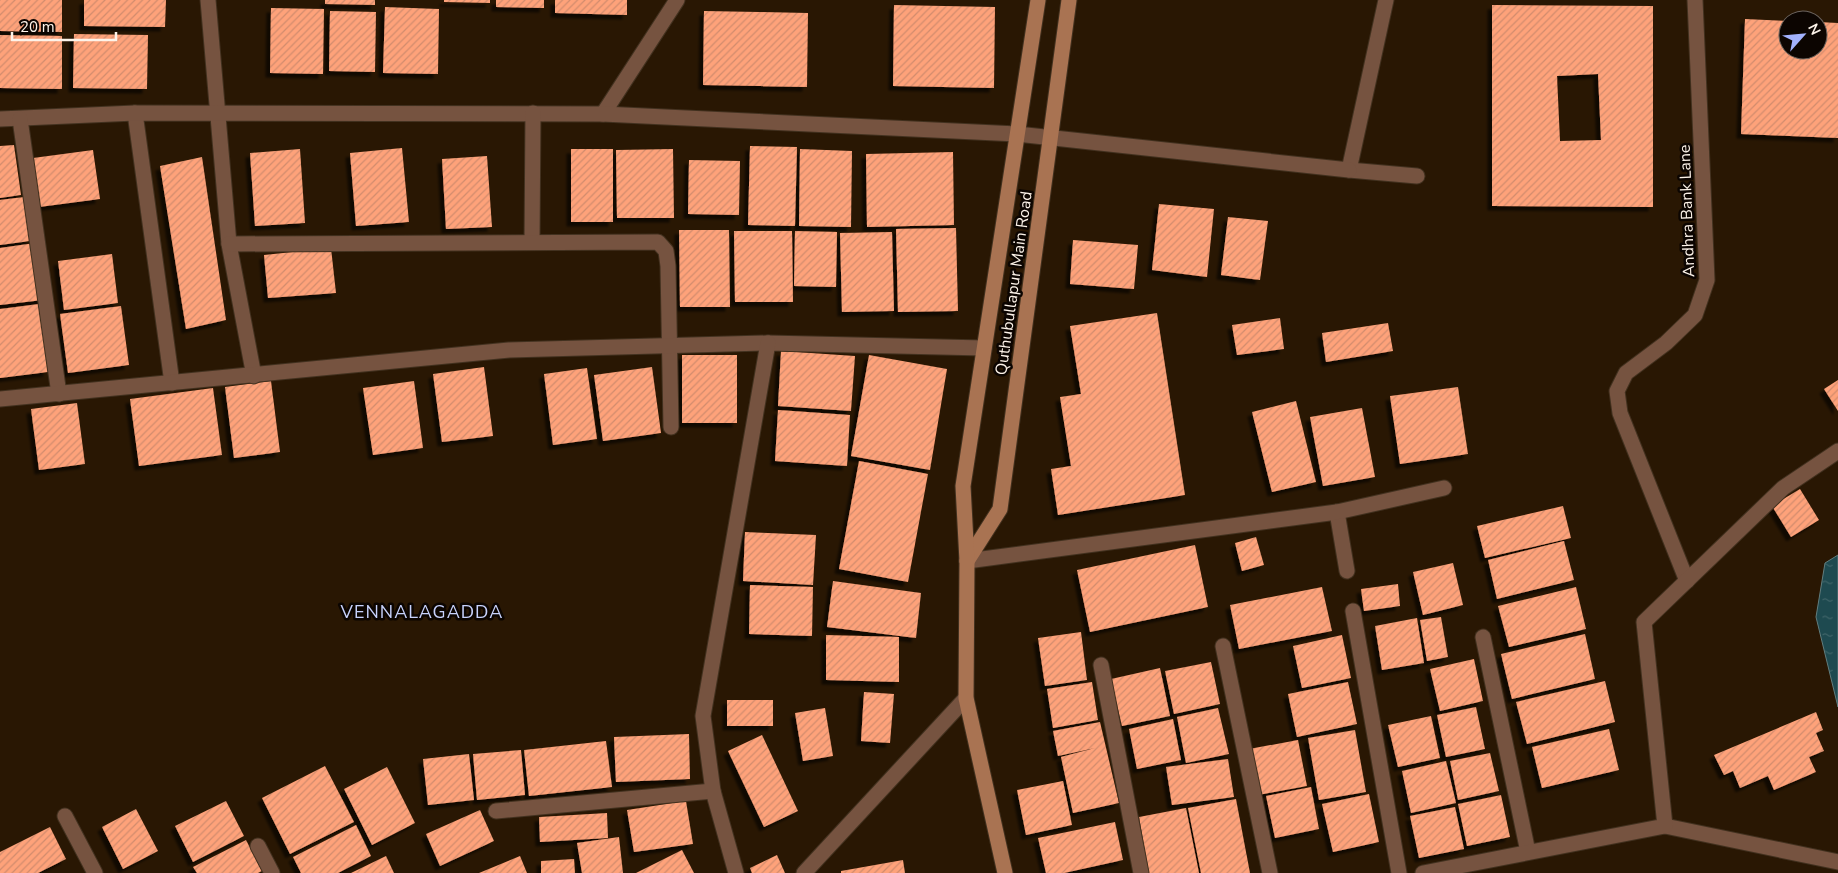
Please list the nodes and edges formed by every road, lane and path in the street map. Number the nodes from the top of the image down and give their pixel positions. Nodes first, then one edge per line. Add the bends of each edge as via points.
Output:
1 (208, 0) edge
2 (677, 0) edge
3 (1038, 0) edge
4 (1069, 0) edge
5 (1386, 0) edge
6 (1695, 0) edge
7 (216, 112) junction
8 (135, 113) junction
9 (533, 114) junction
10 (603, 114) junction
11 (0, 119) edge
12 (20, 119) junction
13 (1017, 134) junction
14 (1051, 137) junction
15 (1350, 170) junction
16 (1417, 176) dead end
17 (532, 242) junction
18 (230, 244) junction
19 (768, 343) junction
20 (668, 346) junction
21 (984, 348) junction
22 (254, 376) junction
23 (172, 383) junction
24 (59, 394) junction
25 (0, 399) edge
26 (671, 427) dead end
27 (1838, 451) edge
28 (1444, 488) dead end
29 (1337, 512) junction
30 (967, 561) junction
31 (1347, 571) dead end
32 (1687, 581) junction
33 (1353, 611) dead end
34 (1483, 637) dead end
35 (1223, 646) dead end
36 (1101, 665) dead end
37 (966, 698) junction
38 (713, 791) junction
39 (496, 811) dead end
40 (65, 816) dead end
41 (1666, 826) junction
42 (258, 846) dead end
43 (1528, 852) junction
44 (1838, 862) edge
45 (95, 873) edge
46 (272, 873) edge
47 (736, 873) edge
48 (804, 873) edge
49 (1005, 873) edge
50 (1141, 873) edge
51 (1270, 873) edge
52 (1400, 873) edge
53 (1423, 873) edge

1 - 7 street
2 - 10 street
3 - 13 main road, Quthubullapur Main Road
4 - 14 main road, Quthubullapur Main Road
5 - 15 street
6 - 32 street, Andhra Bank Lane via 1707,280 1695,315 1666,344 1626,373 1617,391 1620,413
7 - 8 street
7 - 9 street
7 - 18 street
8 - 12 street
8 - 23 street
9 - 10 street
9 - 17 street
10 - 13 street
11 - 12 street
12 - 24 street
13 - 14 street
13 - 21 main road, Quthubullapur Main Road
14 - 15 street
14 - 30 main road, Quthubullapur Main Road via 1000,509
15 - 16 street
17 - 18 street
17 - 20 street via 658,242 666,251 668,266
18 - 22 street
19 - 20 street
19 - 21 street
19 - 38 street via 703,716
20 - 22 street via 509,350
20 - 26 street
21 - 30 main road, Quthubullapur Main Road via 963,486
22 - 23 street
23 - 24 street
24 - 25 street
27 - 32 street via 1783,488
28 - 29 street
29 - 30 street
29 - 31 street
30 - 37 main road, Quthubullapur Main Road
32 - 41 street via 1644,622
33 - 52 street
34 - 43 street
35 - 51 street
36 - 50 street
37 - 48 street
37 - 49 main road, Quthubullapur Main Road
38 - 39 street
38 - 47 street
40 - 45 street
41 - 43 street
41 - 44 street
42 - 46 street
43 - 53 street

